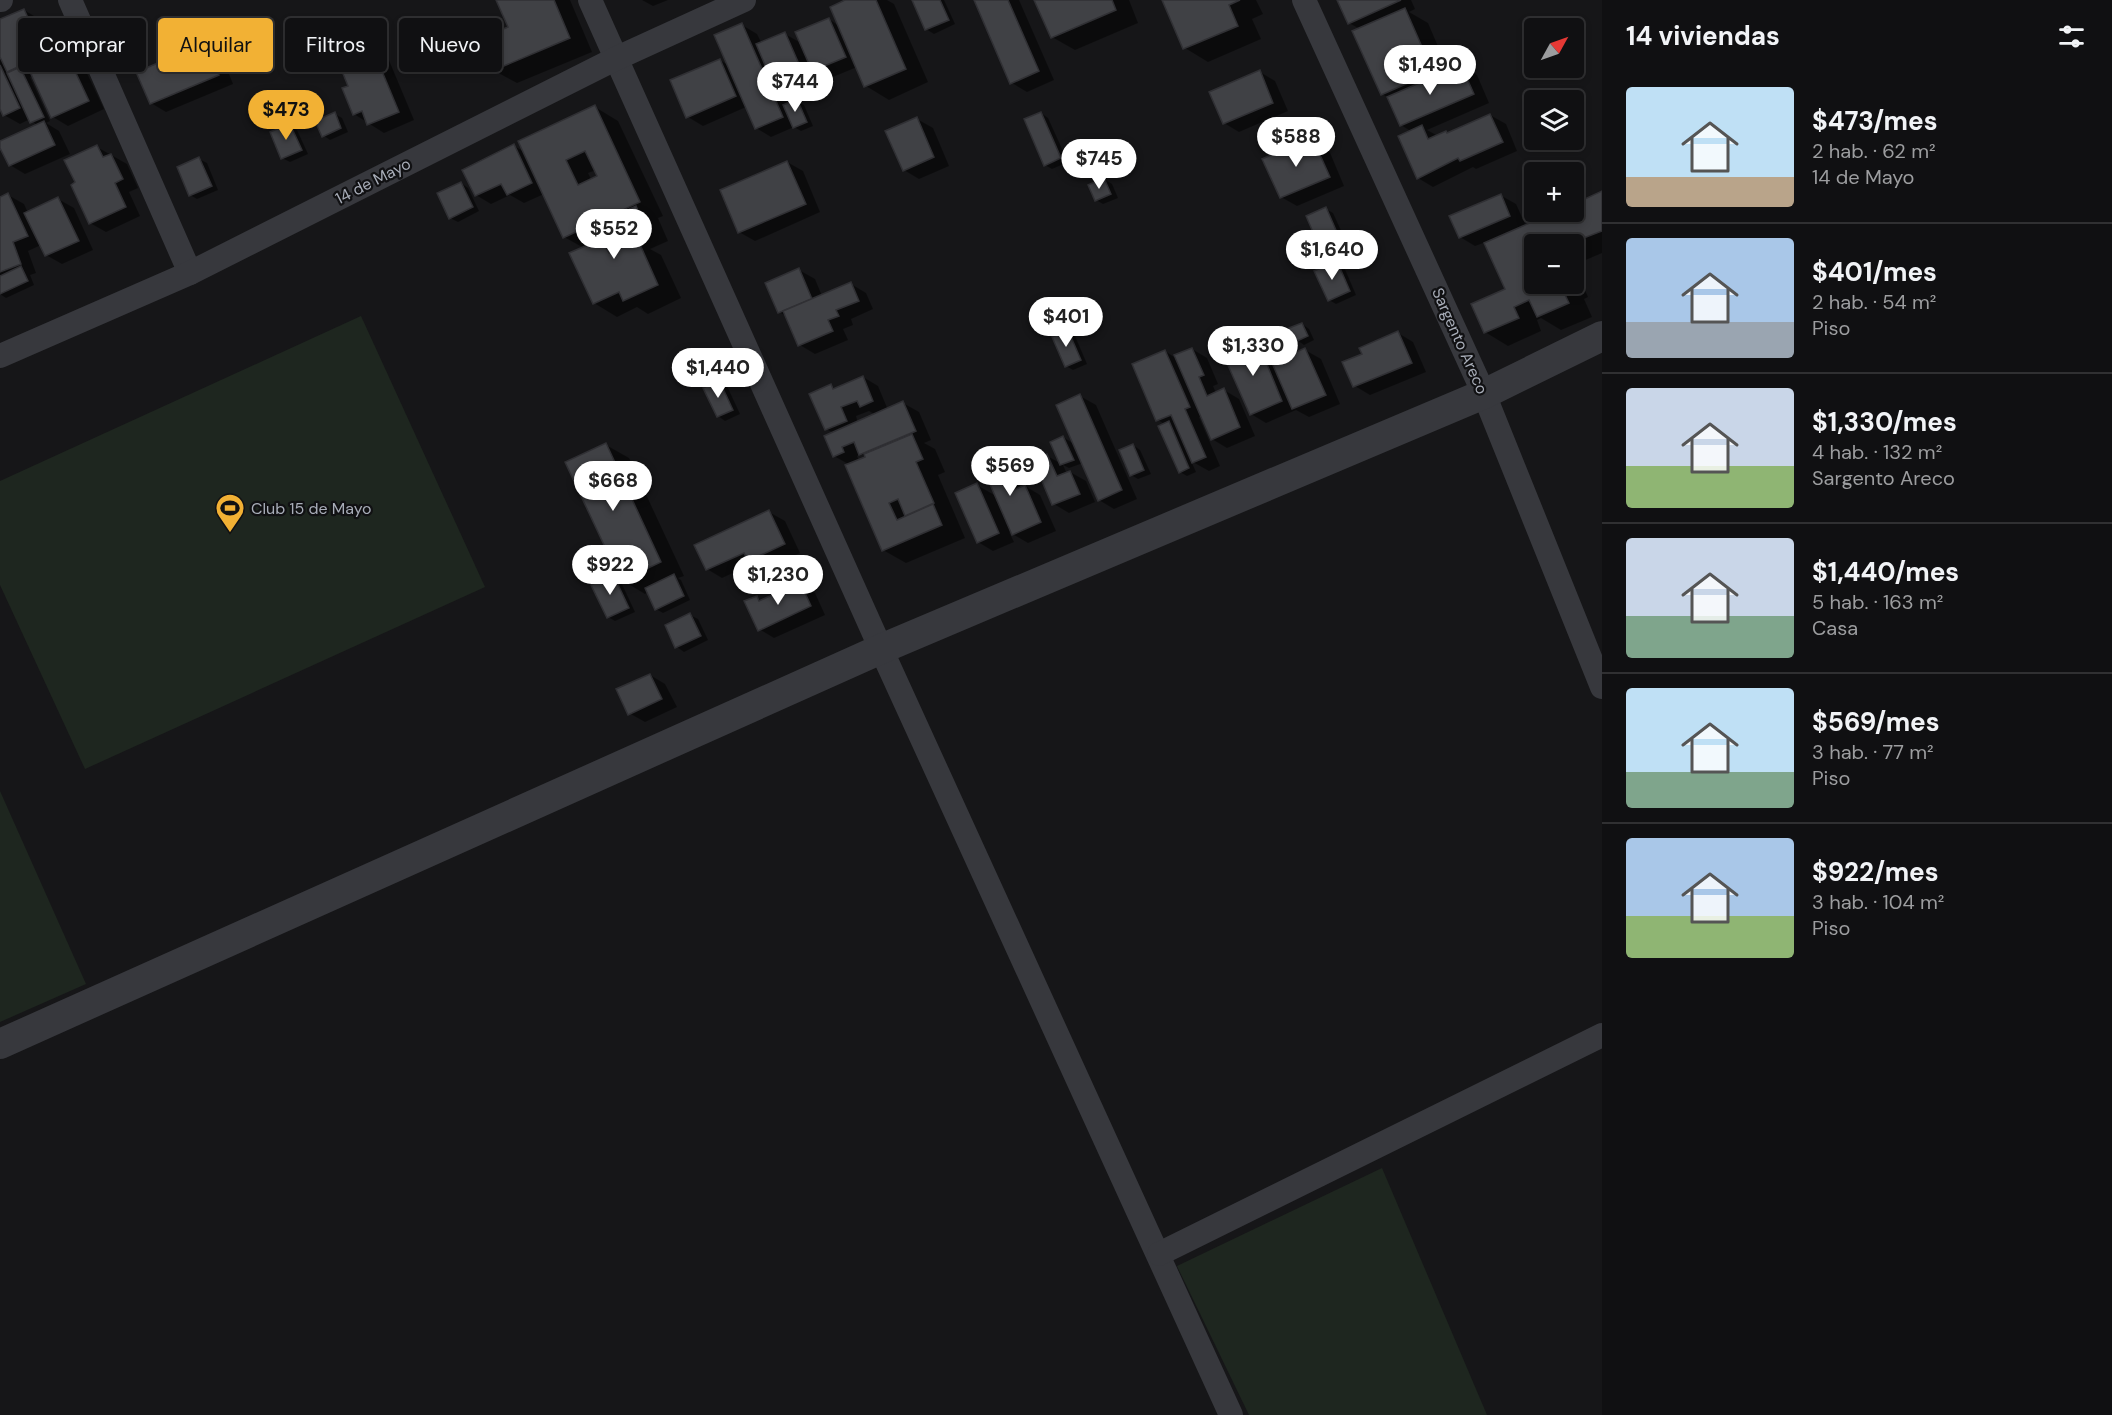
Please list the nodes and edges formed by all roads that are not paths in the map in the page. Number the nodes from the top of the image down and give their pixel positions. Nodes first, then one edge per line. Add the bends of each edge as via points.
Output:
1 (70, 0) edge
2 (590, 0) edge
3 (744, 0) edge
4 (1304, 0) edge
5 (615, 59) junction
6 (190, 273) junction
7 (1602, 336) edge
8 (0, 356) edge
9 (1484, 394) junction
10 (881, 649) junction
11 (1602, 687) edge
12 (1602, 1035) edge
13 (0, 1044) edge
14 (1159, 1254) junction
15 (1231, 1415) edge

1 - 6 street
2 - 5 street
3 - 5 street, 14 de Mayo
4 - 9 street, Sargento Areco
5 - 6 street, 14 de Mayo
5 - 10 street
6 - 8 street, 14 de Mayo
7 - 9 street
9 - 10 street
9 - 11 street, Sargento Areco
10 - 13 street
10 - 14 street
12 - 14 street
14 - 15 street

